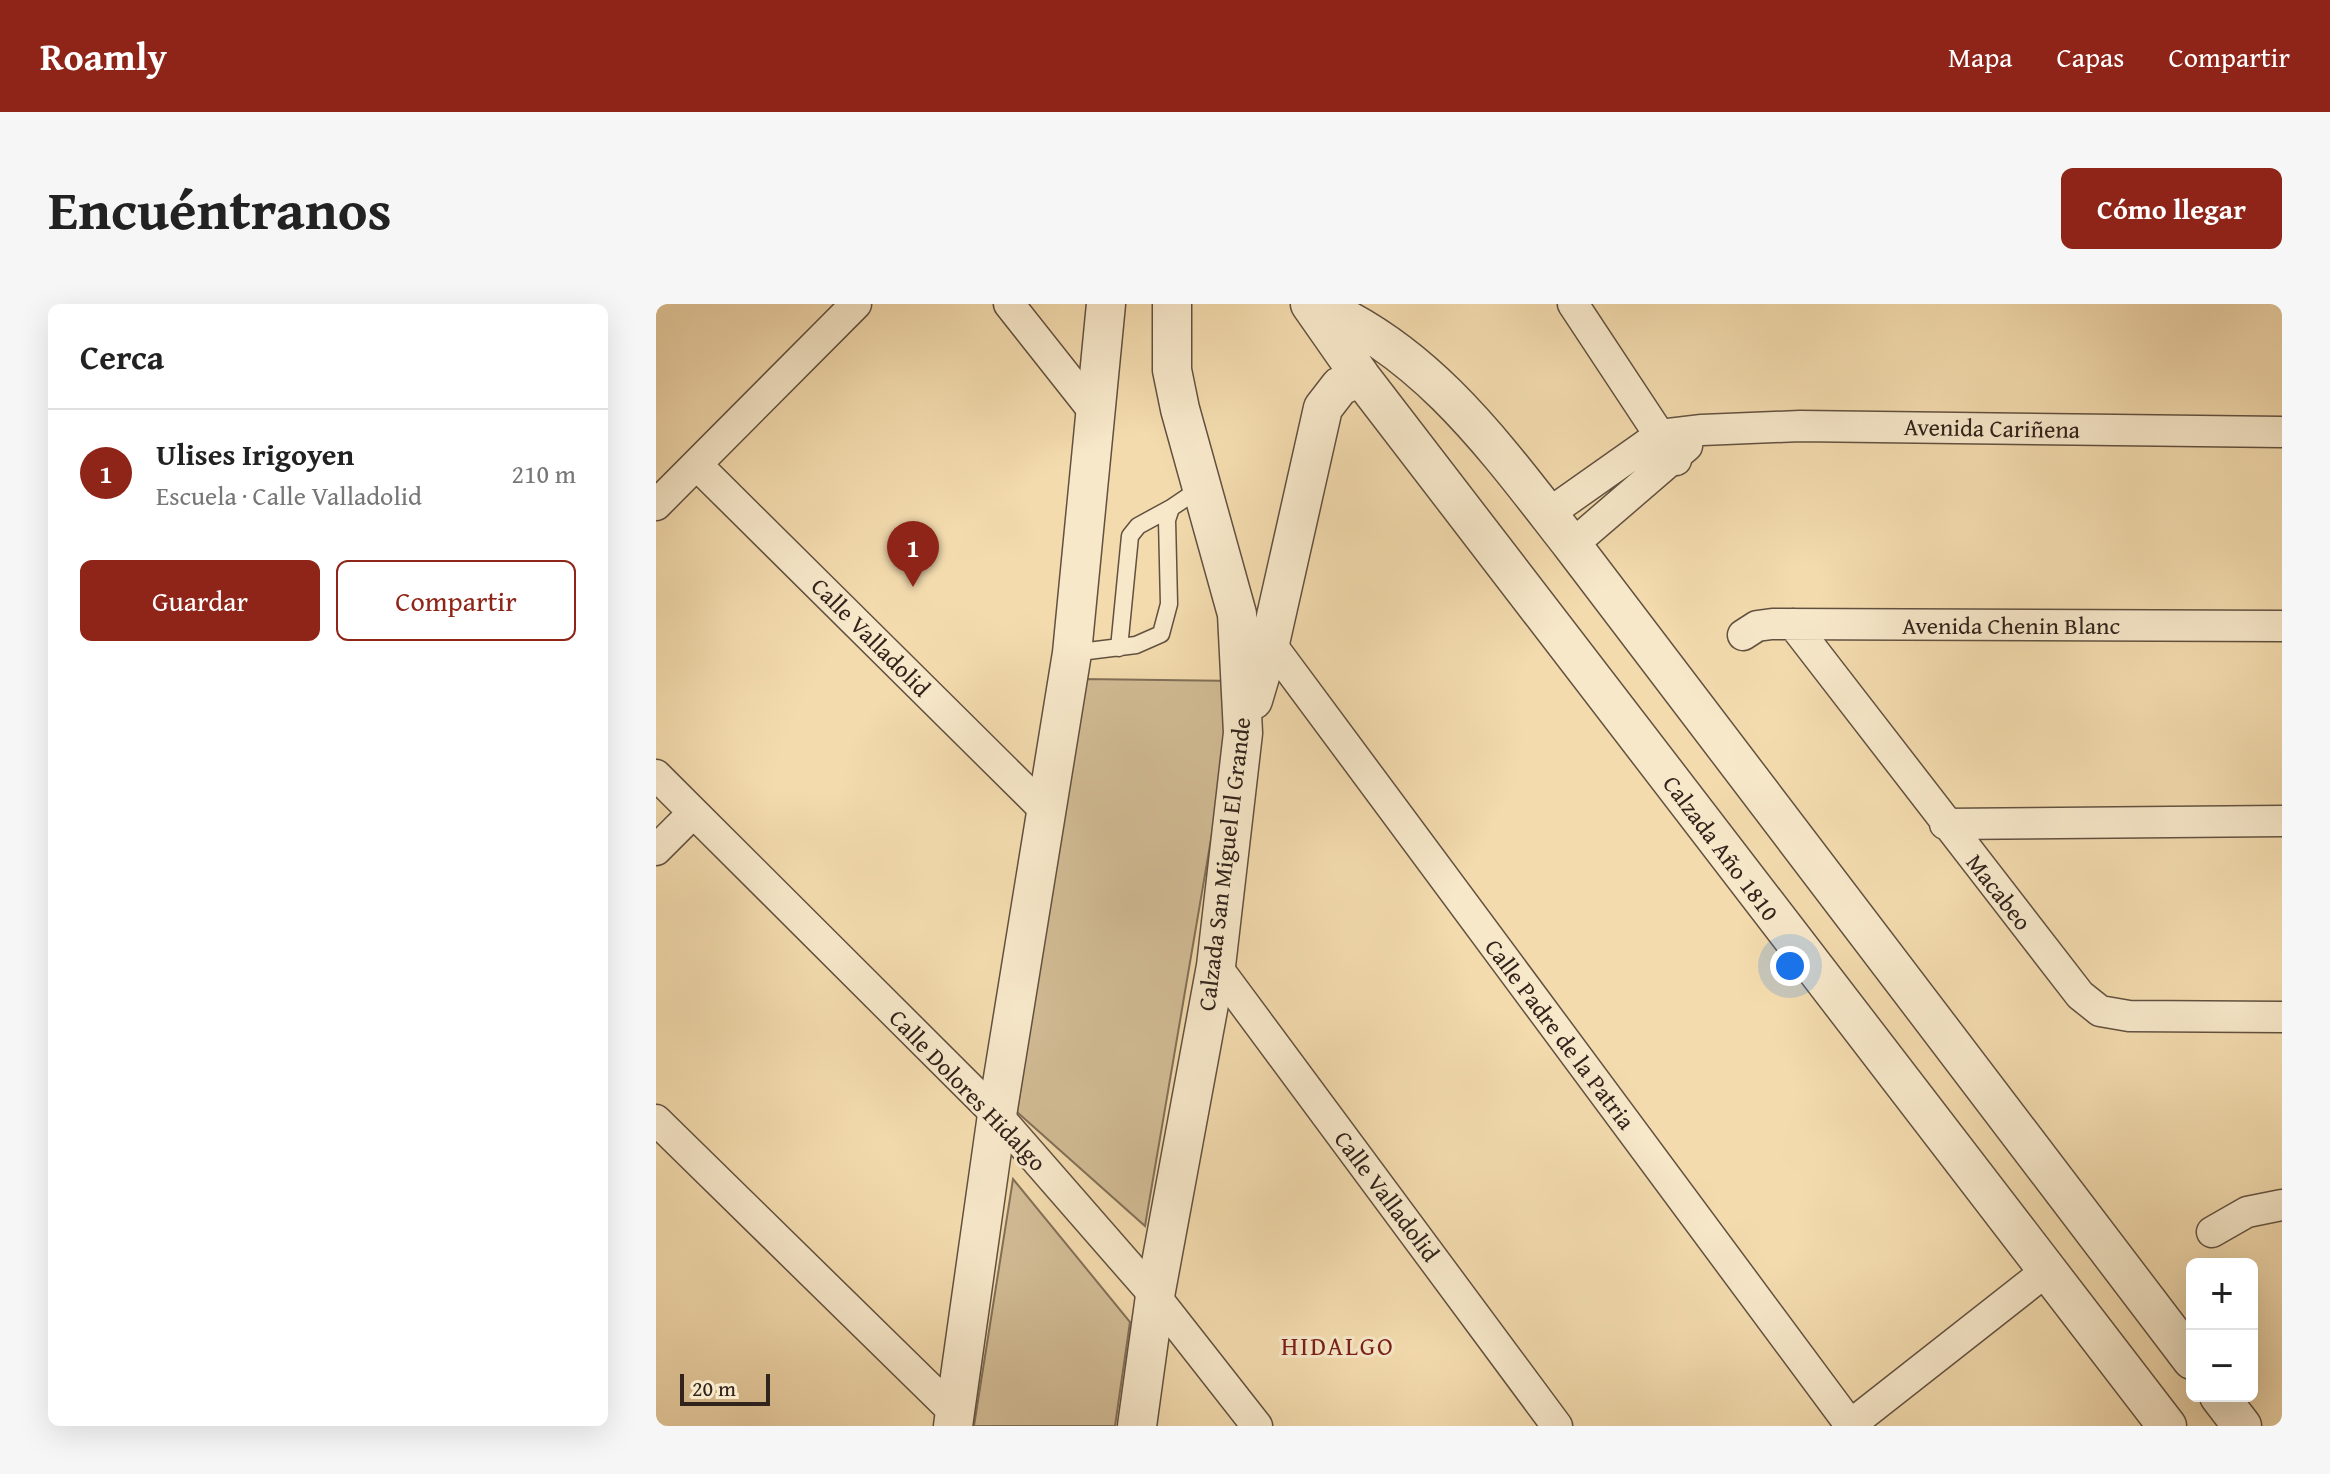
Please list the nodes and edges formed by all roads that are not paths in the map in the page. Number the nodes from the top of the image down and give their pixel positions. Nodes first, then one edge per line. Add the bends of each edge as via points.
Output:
1 (856, 304) edge
2 (1009, 304) edge
3 (1106, 304) edge
4 (1172, 304) edge
5 (1312, 304) edge
6 (1573, 304) edge
7 (1361, 377) junction
8 (1096, 414) junction
9 (2282, 432) edge
10 (1668, 447) junction
11 (697, 465) junction
12 (1203, 486) junction
13 (656, 505) edge
14 (1171, 508) junction
15 (1548, 514) junction
16 (1572, 545) junction
17 (1793, 624) junction
18 (2282, 626) edge
19 (1743, 635) dead end
20 (1270, 643) junction
21 (1119, 648) junction
22 (1072, 653) junction
23 (1243, 733) junction
24 (656, 775) edge
25 (1045, 810) junction
26 (693, 813) junction
27 (2282, 821) edge
28 (1945, 824) junction
29 (656, 850) edge
30 (1216, 966) junction
31 (2282, 1017) edge
32 (997, 1115) junction
33 (656, 1120) edge
34 (2282, 1205) edge
35 (2212, 1232) dead end
36 (2045, 1272) junction
37 (1155, 1296) junction
38 (2186, 1352) edge
39 (2224, 1402) edge
40 (953, 1419) edge
41 (1137, 1426) edge
42 (1257, 1426) edge
43 (1557, 1426) edge
44 (1850, 1426) edge
45 (2167, 1426) edge
46 (2242, 1426) edge

1 - 11 street
2 - 8 street
3 - 8 street
4 - 12 street, Calzada San Miguel El Grande via 1172,370
5 - 7 street, Calzada Año 1810
5 - 15 street, Calzada Año 1810 via 1351,319 1415,363 1475,425
6 - 10 street
7 - 20 street via 1340,386 1323,408
7 - 36 street, Calzada Año 1810
8 - 22 street
9 - 10 street, Avenida Cariñena via 1800,426 1702,430
10 - 15 street, Avenida Cariñena
10 - 16 street, Avenida Cariñena
11 - 13 street
11 - 25 street, Calle Valladolid
12 - 14 lane
12 - 23 street, Calzada San Miguel El Grande via 1237,614
14 - 21 lane via 1130,536
14 - 21 lane via 1166,533 1167,620 1150,642
15 - 16 street, Calzada Año 1810
16 - 38 street, Calzada Año 1810
17 - 18 street, Avenida Chenin Blanc
17 - 19 street, Avenida Chenin Blanc via 1757,626
17 - 28 street, Macabeo
20 - 23 street
20 - 44 street, Calle Padre de la Patria
21 - 22 lane
22 - 25 street
23 - 30 street, Calzada San Miguel El Grande
24 - 26 street, Calle Dolores Hidalgo
25 - 32 street
26 - 29 street
26 - 32 street, Calle Dolores Hidalgo
27 - 28 street
28 - 31 street, Macabeo via 2080,995 2100,1011 2129,1016
30 - 37 street, Calzada San Miguel El Grande
30 - 43 street, Calle Valladolid
32 - 37 street, Calle Dolores Hidalgo
32 - 40 street
33 - 40 street
34 - 35 street via 2247,1212
36 - 44 street
36 - 45 street, Calzada Año 1810
37 - 41 street, Calzada San Miguel El Grande
37 - 42 street, Calle Dolores Hidalgo
39 - 46 street

